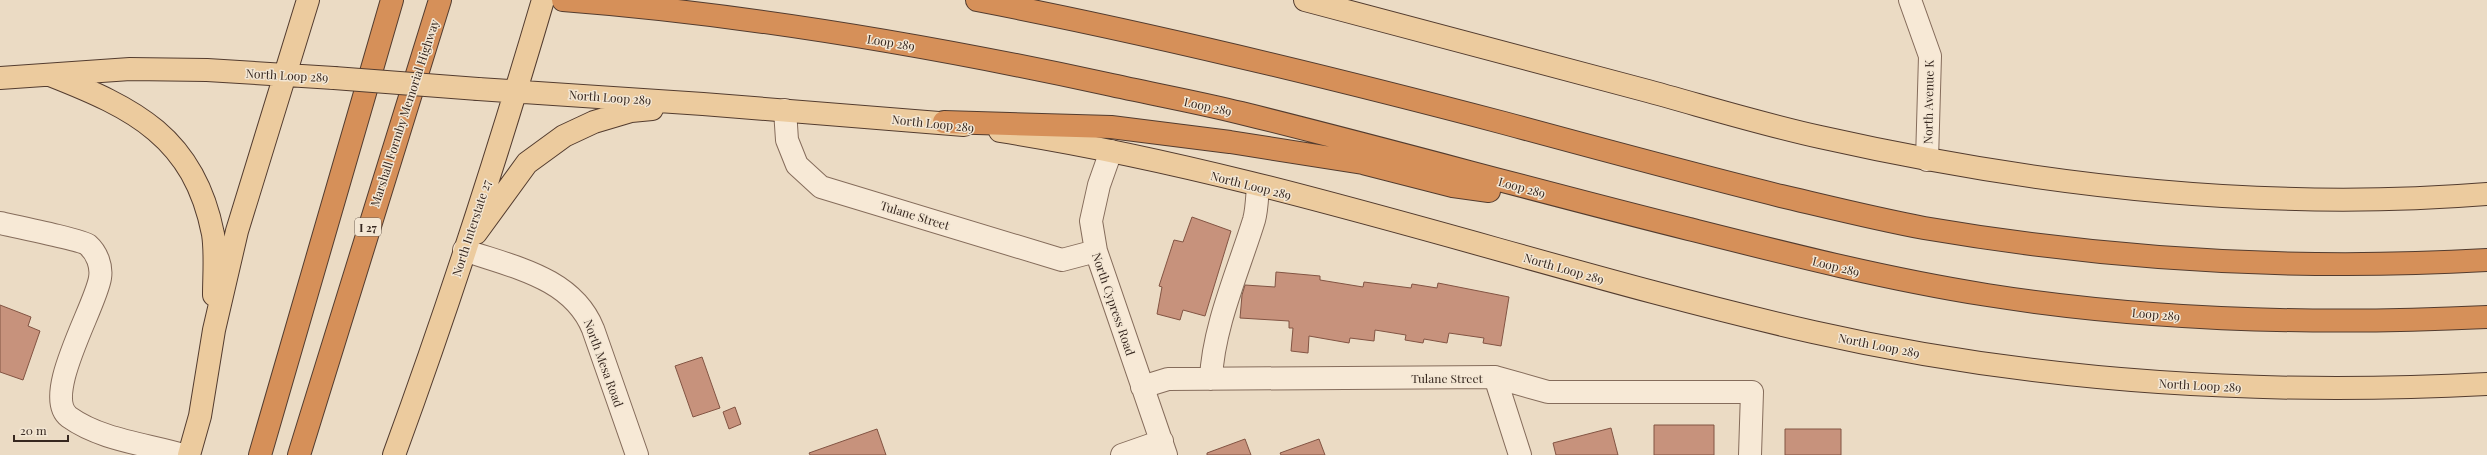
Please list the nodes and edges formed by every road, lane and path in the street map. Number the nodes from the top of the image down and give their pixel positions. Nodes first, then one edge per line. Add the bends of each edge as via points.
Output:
1 (308, 0) edge
2 (392, 0) edge
3 (440, 0) edge
4 (543, 0) edge
5 (563, 0) edge
6 (977, 0) edge
7 (1305, 0) edge
8 (1910, 0) edge
9 (50, 75) junction
10 (284, 76) junction
11 (0, 78) edge
12 (516, 91) junction
13 (703, 104) junction
14 (785, 110) junction
15 (944, 122) junction
16 (1111, 151) junction
17 (1927, 160) junction
18 (1258, 186) junction
19 (2487, 194) edge
20 (1587, 205) junction
21 (0, 223) edge
22 (464, 250) junction
23 (1096, 251) junction
24 (2487, 260) edge
25 (2487, 317) edge
26 (214, 330) junction
27 (1495, 377) junction
28 (1211, 378) junction
29 (2487, 384) edge
30 (1142, 387) junction
31 (1164, 448) edge
32 (183, 455) edge
33 (189, 455) edge
34 (260, 455) edge
35 (299, 455) edge
36 (394, 455) edge
37 (636, 455) edge
38 (1122, 455) edge
39 (1520, 455) edge
40 (1750, 455) edge

1 - 10 main road
2 - 34 highway
3 - 35 highway, Marshall Formby Memorial Highway / I 27
4 - 12 main road, North Interstate 27
5 - 20 highway, Loop 289 via 776,24 920,46 1051,72 1235,112
6 - 24 highway via 1129,30 1276,64 1708,178 1920,227 2096,252 2212,262 2406,264
7 - 17 main road via 1817,136
8 - 17 street, North Avenue K via 1930,56
9 - 10 main road, North Loop 289 via 137,69 207,70
9 - 11 main road, North Loop 289
9 - 26 main road via 98,94 153,126 173,146 189,170 204,200 213,236
10 - 12 main road, North Loop 289, bridge
10 - 26 main road via 237,231
12 - 13 main road, North Loop 289
12 - 22 main road, North Interstate 27
13 - 14 main road, North Loop 289
13 - 22 main road via 631,112 594,122 564,136 527,163
14 - 15 main road, North Loop 289
14 - 23 street, Tulane Street via 786,140 797,165 821,187 1062,260
15 - 16 main road, North Loop 289
15 - 20 highway via 1126,128 1355,162 1453,186
16 - 18 main road, North Loop 289
16 - 23 street, North Cypress Road via 1099,185 1091,221
17 - 19 main road via 2052,181 2155,192 2340,200
18 - 28 street via 1254,218 1233,278
18 - 29 main road, North Loop 289 via 1663,295 1816,333 1955,359 2159,383 2254,388 2387,388
20 - 25 highway, Loop 289 via 1866,273 1991,296 2070,307 2260,321
21 - 32 street via 87,244 98,259 100,278 67,365 61,394 60,401 68,416 100,433
22 - 36 main road, North Interstate 27
22 - 37 street, North Mesa Road via 540,277 567,292 578,302 587,314 593,329
23 - 30 street, North Cypress Road
26 - 33 main road via 200,416
27 - 28 street, Tulane Street
27 - 39 street
27 - 40 street, Tulane Street via 1548,392 1752,392
28 - 30 street, Tulane Street via 1168,378
30 - 31 street, North Cypress Road
31 - 38 street

